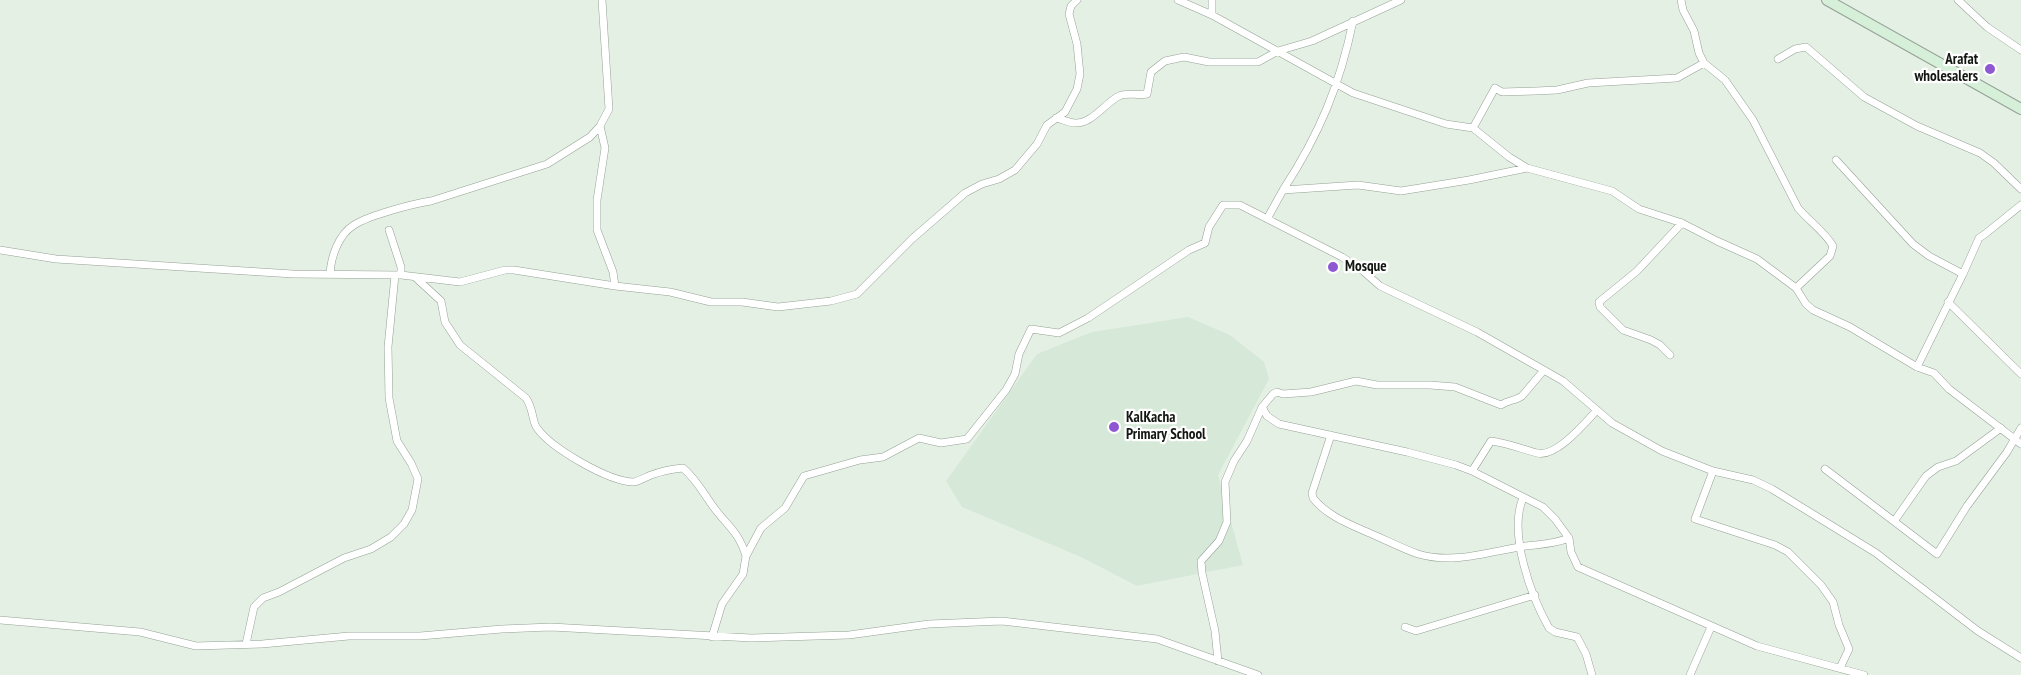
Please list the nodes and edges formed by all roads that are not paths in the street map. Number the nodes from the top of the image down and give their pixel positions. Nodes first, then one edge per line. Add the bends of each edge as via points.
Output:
1 (602, 0) edge
2 (1077, 0) edge
3 (1178, 0) edge
4 (1212, 0) edge
5 (1401, 0) edge
6 (1681, 0) edge
7 (1827, 0) edge
8 (1958, 0) edge
9 (1212, 15) junction
10 (1353, 21) junction
11 (2021, 50) edge
12 (1278, 51) junction
13 (1778, 59) dead end
14 (1704, 63) junction
15 (1337, 85) junction
16 (2021, 109) edge
17 (1056, 118) junction
18 (600, 126) junction
19 (1473, 128) junction
20 (1836, 160) dead end
21 (1527, 168) junction
22 (2021, 189) edge
23 (1283, 190) junction
24 (2021, 205) edge
25 (1267, 219) junction
26 (1682, 223) junction
27 (389, 230) dead end
28 (0, 250) edge
29 (330, 274) junction
30 (1963, 274) junction
31 (398, 275) junction
32 (416, 277) junction
33 (615, 286) junction
34 (1796, 288) junction
35 (1948, 302) junction
36 (1670, 355) dead end
37 (1917, 368) junction
38 (1544, 370) junction
39 (2021, 374) edge
40 (1262, 407) junction
41 (1597, 410) junction
42 (2001, 428) junction
43 (2021, 429) edge
44 (1331, 435) junction
45 (2015, 438) junction
46 (2021, 444) edge
47 (1825, 469) dead end
48 (1472, 471) junction
49 (1713, 471) junction
50 (1523, 498) junction
51 (1895, 520) junction
52 (1569, 538) junction
53 (1519, 547) junction
54 (746, 556) junction
55 (1535, 596) junction
56 (0, 620) edge
57 (1405, 627) dead end
58 (1711, 627) junction
59 (712, 637) junction
60 (246, 644) junction
61 (2021, 658) edge
62 (1218, 661) junction
63 (1840, 668) junction
64 (1591, 674) edge
65 (1258, 675) edge
66 (1690, 675) edge
67 (1864, 675) edge

1 - 18 street via 609,109
2 - 17 street via 1069,14 1080,74 1065,112
3 - 9 street
4 - 9 street
5 - 10 street
6 - 14 street
7 - 16 street
8 - 11 street via 1987,27
9 - 12 street
10 - 12 street via 1312,41
10 - 15 street
12 - 15 street
12 - 17 street via 1258,62 1209,62 1184,57 1164,61 1151,72 1147,94 1126,93 1081,122
13 - 22 street via 1806,47 1864,97 1917,126 1980,153
14 - 19 street via 1677,78 1588,83 1557,90 1502,92 1495,88
14 - 34 street via 1725,80 1753,120 1798,208 1833,246 1830,256
15 - 19 street via 1446,124
15 - 23 street via 1305,156
17 - 33 street via 1015,170 965,193 856,294 778,307 711,302 670,292
18 - 29 street via 548,164 352,225 331,257
18 - 33 street via 605,148 597,231
19 - 21 street
20 - 30 street via 1913,244
21 - 23 street via 1401,190 1358,185
21 - 26 street via 1612,191 1639,210
23 - 25 street
24 - 30 street via 1979,238
25 - 38 street via 1342,257 1380,286 1477,332
25 - 54 street via 1240,205 1223,205 1204,243 1088,318 1059,333 1031,328 1006,390 967,439 941,443 919,438 883,457 804,476 785,508 760,528
26 - 34 street via 1757,259
26 - 36 street via 1637,271 1599,302 1623,330 1651,340
27 - 31 street via 400,267
28 - 29 street via 56,260
29 - 31 street
30 - 35 street
31 - 32 street
31 - 60 street via 388,347 388,398 397,441 418,479 412,510 391,537 263,598 254,607
32 - 33 street via 460,282 514,270
32 - 54 street via 441,301 444,322 460,345 526,398 532,407 534,425 544,437 593,469 624,480 635,482 683,468 741,539
34 - 37 street via 1813,310 1850,327
35 - 37 street
35 - 39 street
37 - 42 street via 1934,373
38 - 40 street via 1522,396 1501,405 1455,387 1356,381 1311,392 1277,392
38 - 41 street
40 - 44 street via 1279,424
40 - 62 street via 1225,482 1227,522 1219,541 1201,561
41 - 48 street via 1569,439 1547,453 1491,441
41 - 49 street via 1662,451
42 - 45 street
42 - 51 street via 1956,461 1926,476
43 - 45 street
44 - 48 street
44 - 53 street via 1312,493 1329,513 1418,554 1479,556
45 - 46 street
45 - 51 street via 1936,554
47 - 51 street
48 - 50 street
49 - 61 street via 1754,480 1790,500 1876,553 1978,631
49 - 63 street via 1695,519 1775,545 1788,552 1821,585 1833,602 1849,650
50 - 52 street via 1543,507
50 - 53 street via 1518,513
52 - 53 street
52 - 58 street via 1578,567
53 - 55 street
54 - 59 street via 743,574 722,604
55 - 57 street via 1416,631
55 - 64 street via 1550,628 1580,641
56 - 60 street via 140,632 196,646
58 - 63 street via 1757,646
58 - 66 street
59 - 60 street via 551,627
59 - 62 street via 849,634 929,624 1002,621 1156,639
62 - 65 street
63 - 67 street

